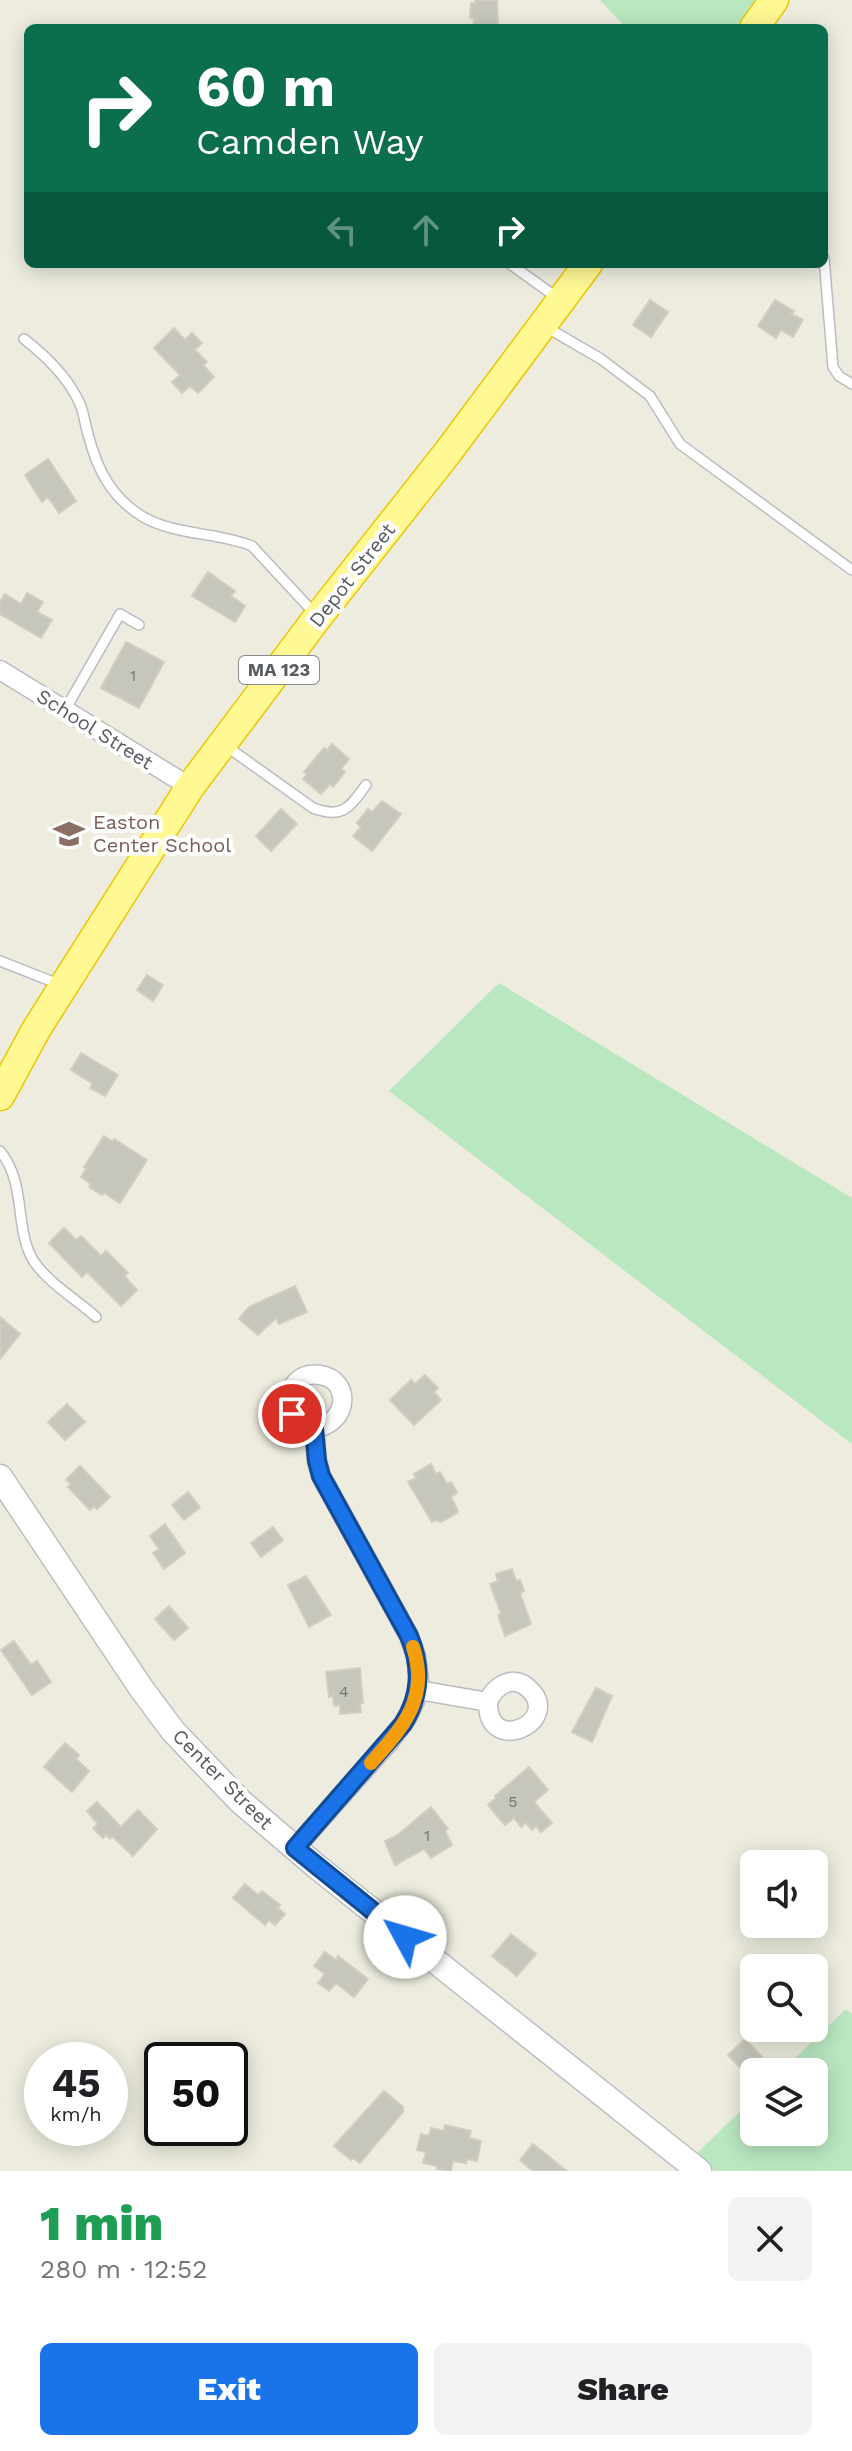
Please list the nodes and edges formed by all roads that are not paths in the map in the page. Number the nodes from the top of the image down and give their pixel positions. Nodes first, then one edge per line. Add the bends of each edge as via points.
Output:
1 (774, 0) edge
2 (757, 24) edge
3 (516, 268) edge
4 (585, 268) edge
5 (825, 268) edge
6 (561, 301) junction
7 (543, 326) junction
8 (24, 339) dead end
9 (852, 384) edge
10 (852, 570) edge
11 (318, 617) junction
12 (139, 625) dead end
13 (0, 670) edge
14 (65, 710) junction
15 (223, 744) junction
16 (366, 785) dead end
17 (190, 787) junction
18 (0, 961) edge
19 (64, 986) junction
20 (0, 1096) edge
21 (0, 1151) edge
22 (96, 1317) dead end
23 (314, 1428) dead end
24 (0, 1477) edge
25 (418, 1690) junction
26 (488, 1702) dead end
27 (295, 1848) junction
28 (699, 2171) edge

1 - 2 highway
3 - 6 lane
4 - 6 highway, Depot Street / MA 123
5 - 9 lane via 833,367
6 - 7 highway, Depot Street / MA 123
7 - 10 lane via 601,359 650,396 680,444
7 - 11 highway, Depot Street / MA 123
8 - 11 lane via 73,391 100,473 123,502 172,529 252,546
11 - 15 highway, Depot Street / MA 123
12 - 14 lane via 120,614
13 - 14 street, School Street
14 - 17 street, School Street
15 - 16 lane via 329,814 348,809
15 - 17 highway, Depot Street / MA 123
17 - 19 highway, Depot Street / MA 123
18 - 19 lane
19 - 20 highway, Depot Street / MA 123
21 - 22 lane via 12,1169 34,1262
23 - 25 street via 321,1476 412,1643
24 - 27 main road, Center Street via 173,1731 240,1801
25 - 26 street
25 - 27 street via 398,1732
27 - 28 main road, Center Street

